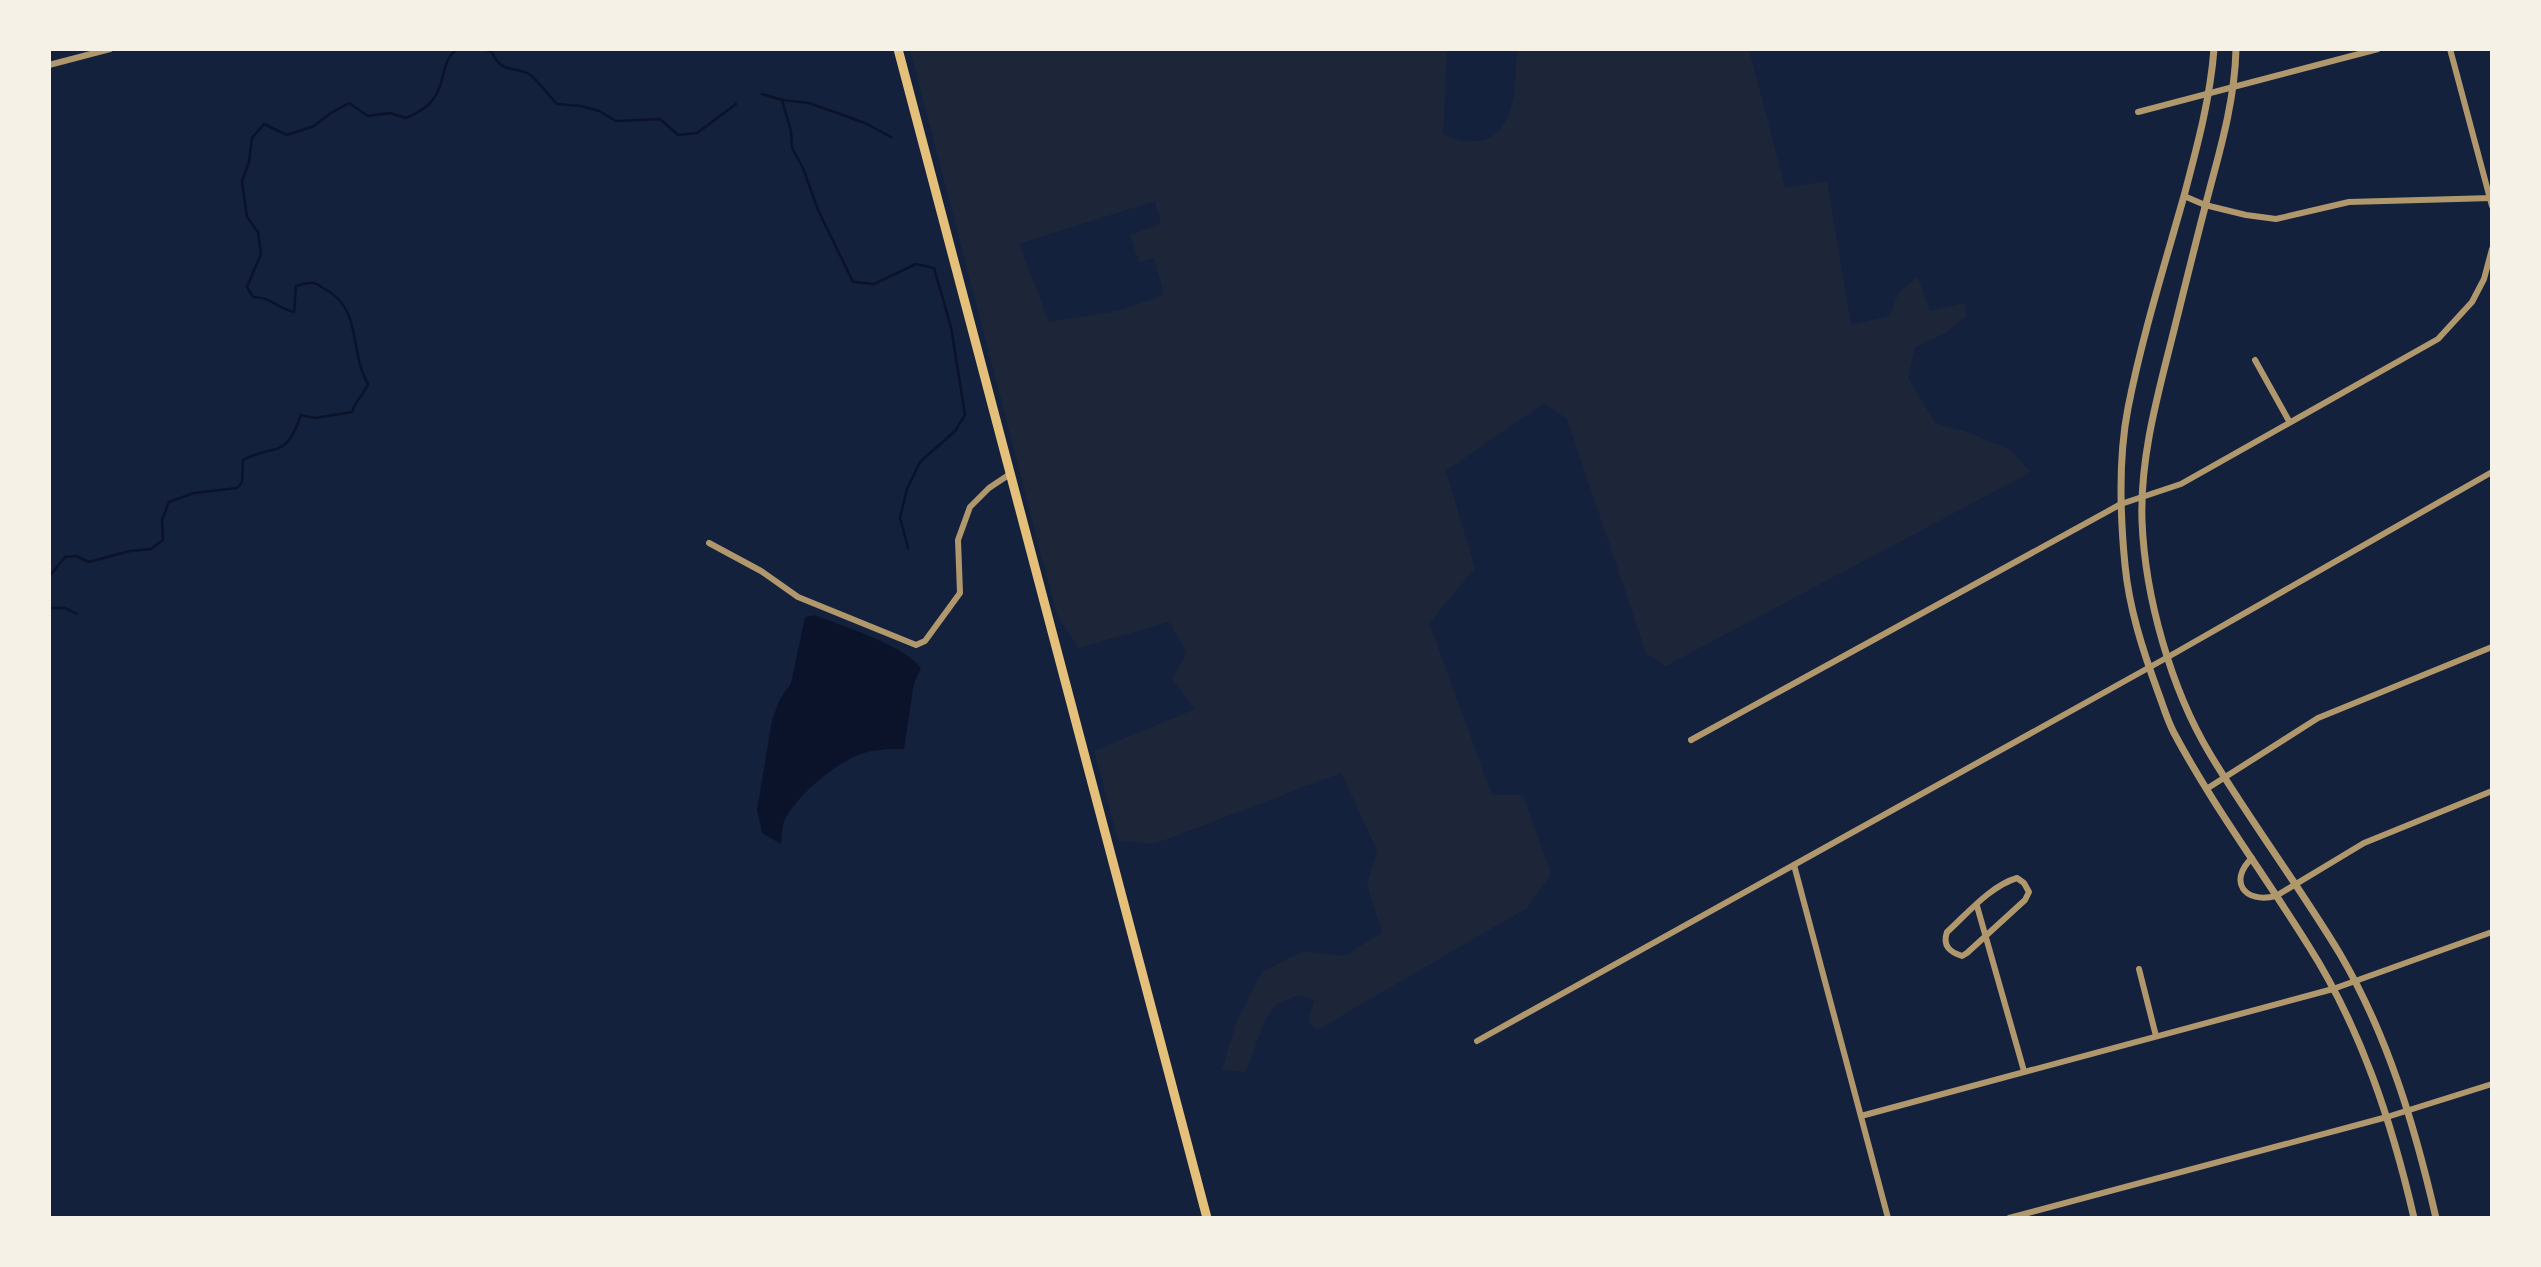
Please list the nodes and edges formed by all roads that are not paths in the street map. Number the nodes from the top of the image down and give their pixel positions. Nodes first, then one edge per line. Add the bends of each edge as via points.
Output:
1 (110, 49) edge
2 (898, 49) edge
3 (2214, 49) edge
4 (2236, 49) edge
5 (2378, 49) edge
6 (2450, 49) edge
7 (49, 65) edge
8 (2233, 89) junction
9 (2209, 95) junction
10 (2138, 112) dead end
11 (2184, 196) junction
12 (2492, 201) edge
13 (2205, 205) junction
14 (2492, 249) edge
15 (2255, 360) dead end
16 (2290, 421) junction
17 (2492, 472) edge
18 (1010, 474) junction
19 (2143, 496) junction
20 (2121, 504) junction
21 (709, 543) dead end
22 (2492, 647) edge
23 (2168, 657) junction
24 (2149, 667) junction
25 (1691, 740) dead end
26 (2225, 776) junction
27 (2208, 788) junction
28 (2492, 790) edge
29 (2252, 858) junction
30 (1794, 865) junction
31 (2295, 884) junction
32 (2276, 896) junction
33 (1977, 906) junction
34 (2492, 932) edge
35 (1986, 936) junction
36 (2139, 969) dead end
37 (2354, 982) junction
38 (2333, 989) junction
39 (2155, 1036) junction
40 (1477, 1041) dead end
41 (2024, 1071) junction
42 (2492, 1084) edge
43 (2409, 1110) junction
44 (1861, 1116) junction
45 (2387, 1117) junction
46 (1208, 1218) edge
47 (1888, 1218) edge
48 (2009, 1218) edge
49 (2414, 1218) edge
50 (2436, 1218) edge

1 - 7 street
2 - 18 main road
3 - 9 street
4 - 8 street
5 - 8 street
6 - 12 street
8 - 9 street
8 - 13 street
9 - 10 street
9 - 11 street
11 - 13 street
11 - 20 street via 2128,408
12 - 13 street via 2349,202 2276,219
13 - 19 street via 2150,427
14 - 16 street via 2472,302 2438,339
15 - 16 street
16 - 19 street via 2181,484
17 - 23 street
18 - 21 street via 970,507 958,540 960,593 925,641 916,645 798,597
18 - 46 main road
19 - 20 street
19 - 23 street via 2145,549
20 - 24 street via 2125,568
20 - 25 street
22 - 26 street via 2318,718
23 - 24 street
23 - 26 street via 2188,712
24 - 27 street via 2173,730
24 - 30 street
26 - 27 street
26 - 31 street
27 - 29 street
28 - 31 street via 2364,843
29 - 32 street
29 - 32 street via 2240,879 2243,889 2252,898
30 - 40 street
30 - 44 street
31 - 32 street
31 - 37 street
32 - 38 street
33 - 35 street
33 - 35 street via 1947,932 1947,947 1962,956
33 - 35 street via 2017,878 2029,892
34 - 37 street
35 - 41 street
36 - 39 street
37 - 38 street
37 - 43 street
38 - 39 street
38 - 45 street via 2363,1051
39 - 41 street
41 - 44 street
42 - 43 street
43 - 45 street
43 - 50 street
44 - 47 street
45 - 48 street
45 - 49 street

